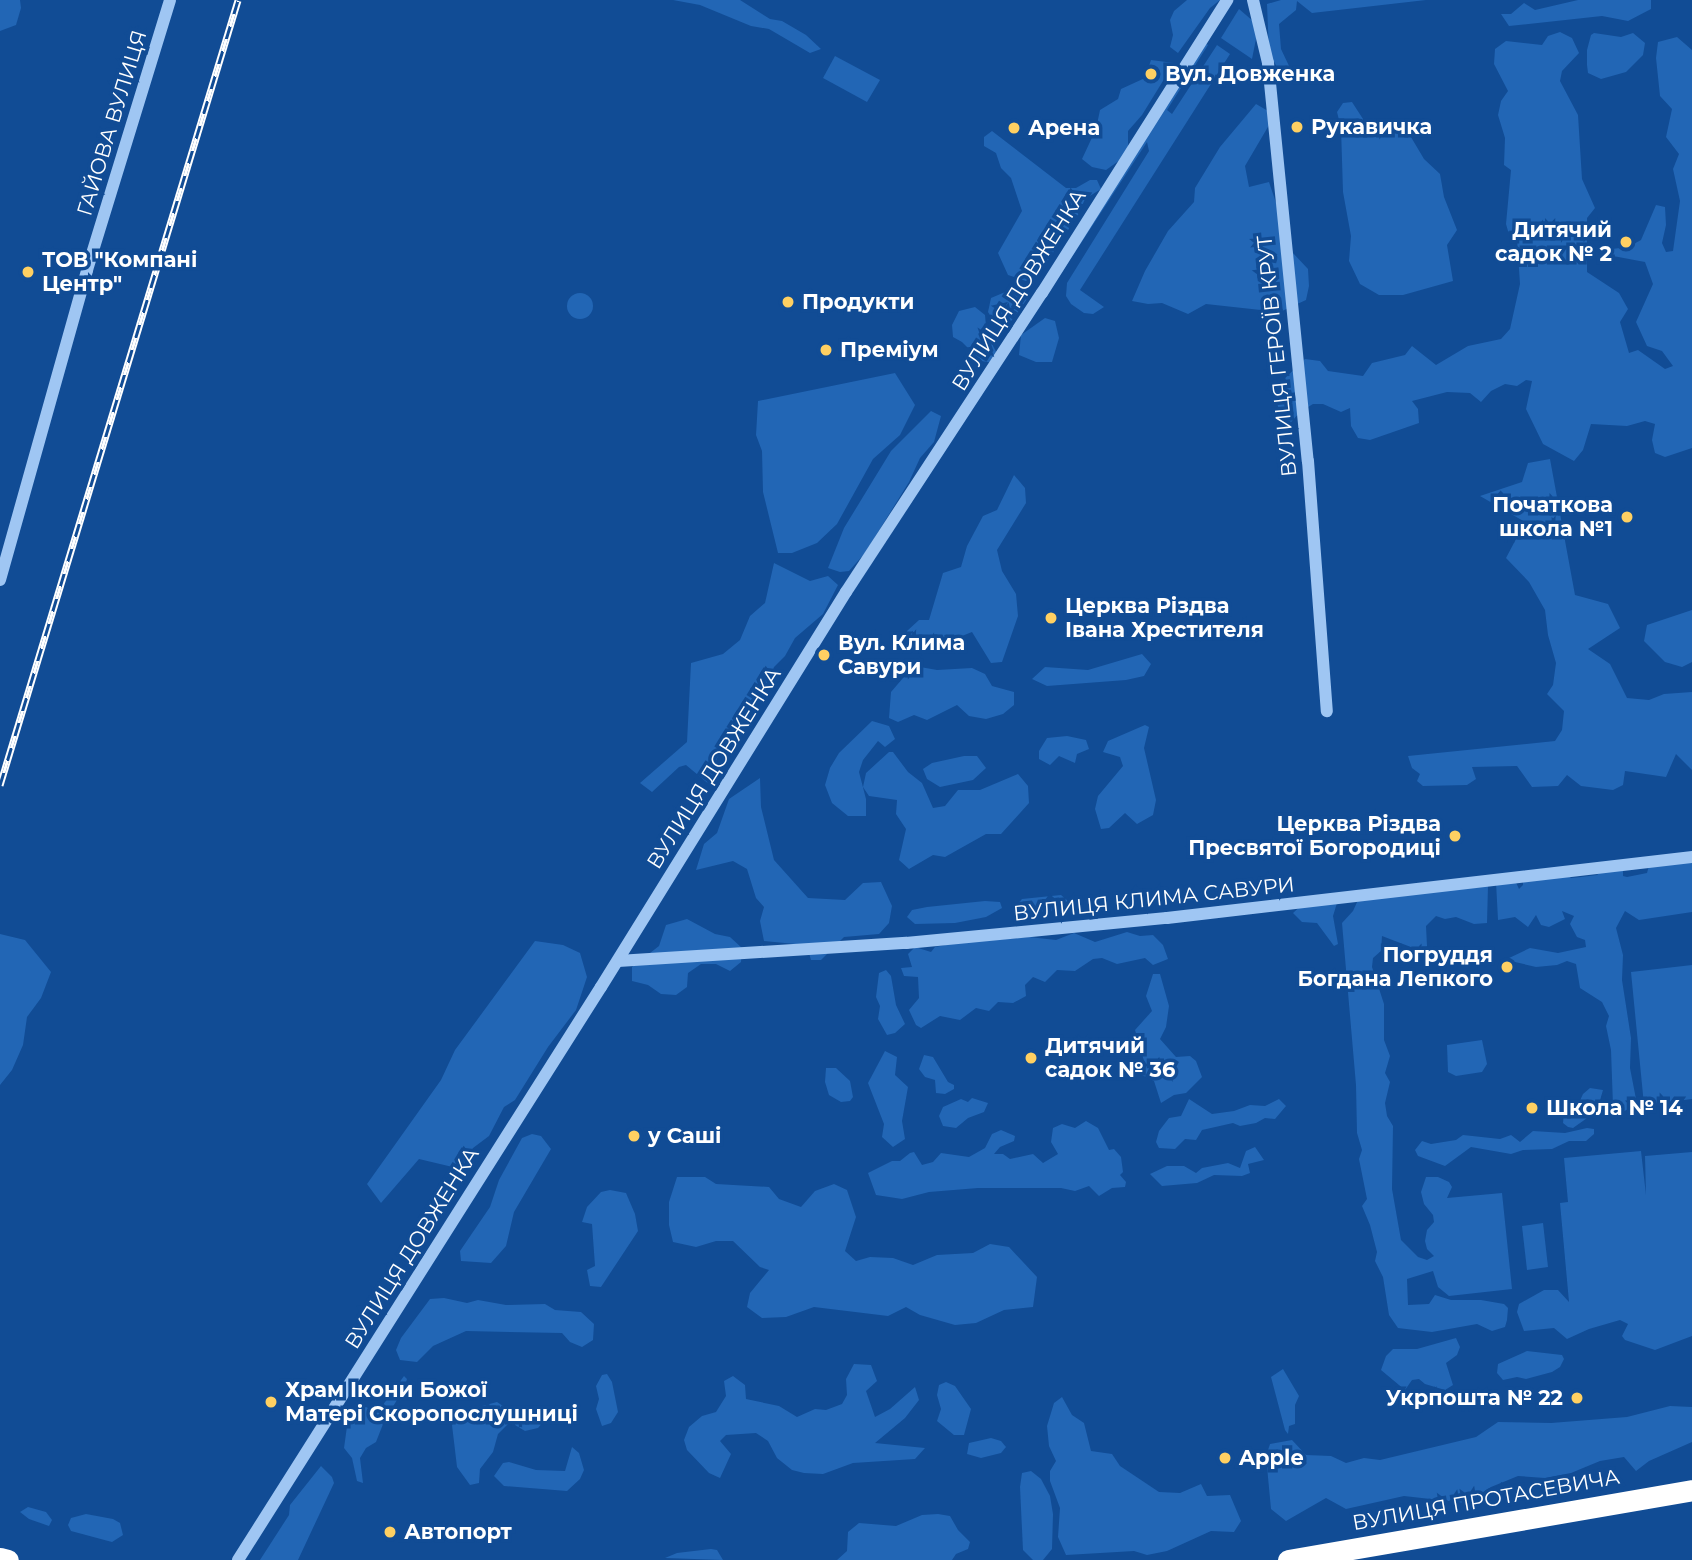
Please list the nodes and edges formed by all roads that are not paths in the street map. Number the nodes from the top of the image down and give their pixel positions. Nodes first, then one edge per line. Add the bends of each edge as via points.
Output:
1 (170, 0) edge
2 (1227, 0) edge
3 (1253, 0) edge
4 (0, 580) edge
5 (1327, 710) dead end
6 (1692, 858) edge
7 (618, 961) junction
8 (1692, 1490) edge
9 (0, 1558) edge
10 (8, 1560) edge
11 (238, 1560) edge
12 (1288, 1560) edge

1 - 4 street, ГАЙОВА ВУЛИЦЯ via 87,270
2 - 7 street, ВУЛИЦЯ ДОВЖЕНКА via 846,592
3 - 5 street, ВУЛИЦЯ ГЕРОЇВ КРУТ via 1268,63 1308,461
6 - 7 street, ВУЛИЦЯ КЛИМА САВУРИ via 906,943
7 - 11 street, ВУЛИЦЯ ДОВЖЕНКА
8 - 12 highway, ВУЛИЦЯ ПРОТАСЕВИЧА
9 - 10 highway

